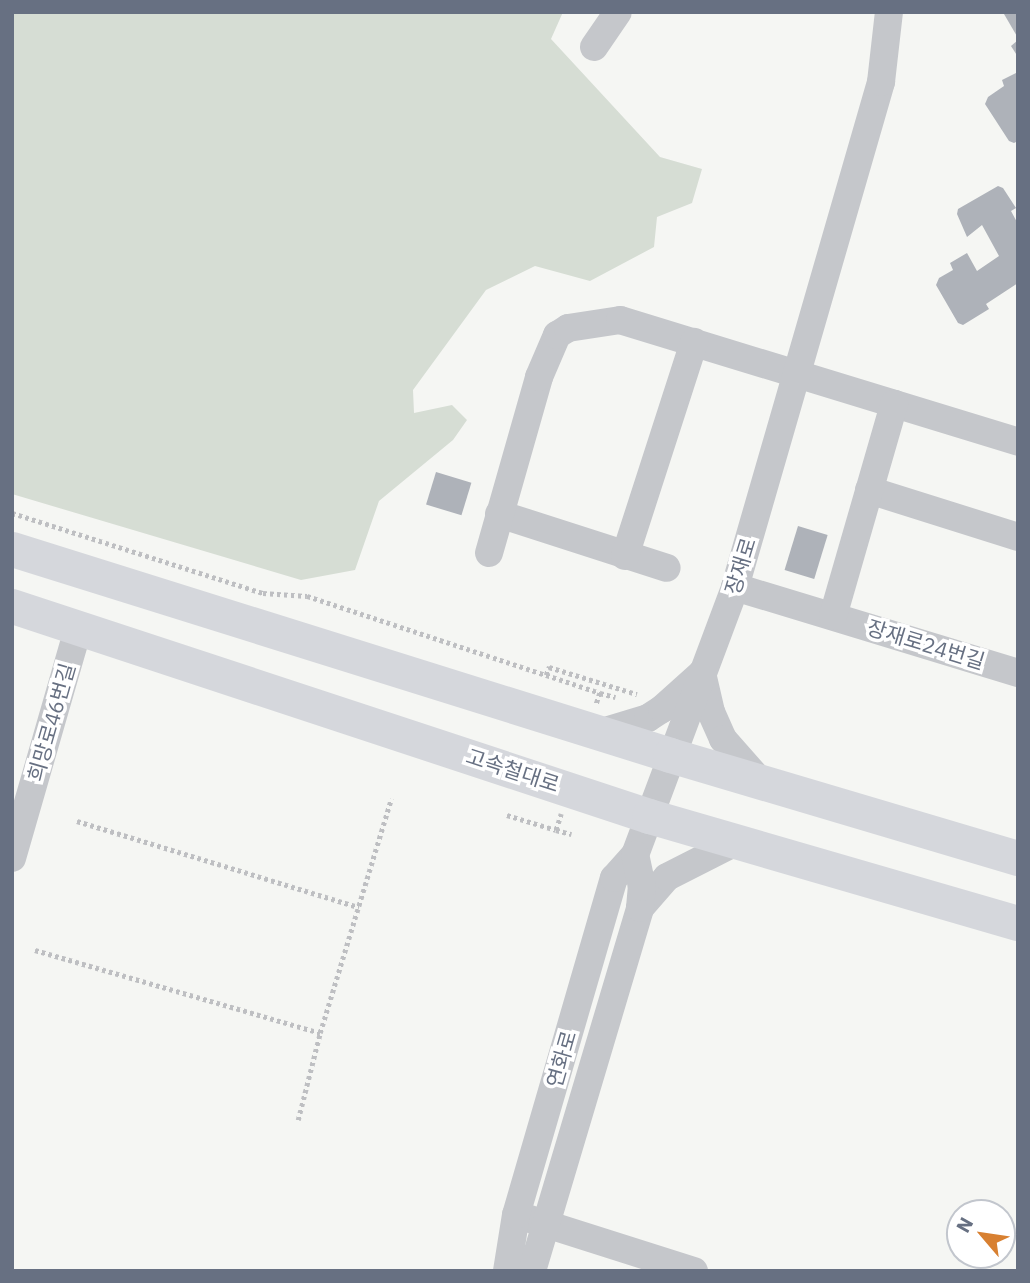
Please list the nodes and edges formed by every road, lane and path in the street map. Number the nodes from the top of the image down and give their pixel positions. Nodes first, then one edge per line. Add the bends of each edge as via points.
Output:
1 (618, 12) edge
2 (888, 12) edge
3 (594, 47) dead end
4 (694, 342) junction
5 (798, 373) junction
6 (894, 404) junction
7 (1018, 442) edge
8 (869, 490) junction
9 (12, 513) edge
10 (499, 514) junction
11 (1018, 537) edge
12 (12, 549) edge
13 (489, 553) dead end
14 (625, 555) junction
15 (667, 568) dead end
16 (735, 587) junction
17 (12, 606) edge
18 (834, 616) junction
19 (79, 626) junction
20 (702, 673) junction
21 (1018, 673) edge
22 (546, 675) junction
23 (593, 691) dead end
24 (600, 693) dead end
25 (642, 696) dead end
26 (615, 697) dead end
27 (599, 733) junction
28 (670, 755) junction
29 (760, 781) junction
30 (391, 799) dead end
31 (508, 815) dead end
32 (649, 816) junction
33 (77, 821) dead end
34 (571, 834) dead end
35 (738, 841) junction
36 (635, 855) junction
37 (12, 858) edge
38 (1018, 858) edge
39 (359, 907) junction
40 (640, 908) junction
41 (1018, 923) edge
42 (35, 950) dead end
43 (320, 1033) junction
44 (298, 1120) dead end
45 (516, 1215) junction
46 (547, 1224) junction
47 (493, 1271) edge
48 (507, 1271) edge
49 (531, 1271) edge
50 (541, 1271) edge
51 (694, 1271) edge

1 - 3 street
2 - 5 street, 장재로 via 881,82
4 - 5 street
4 - 10 street via 620,320 568,328 557,335 539,377
4 - 14 street
5 - 6 street
5 - 16 street, 장재로
6 - 7 street
6 - 8 street
8 - 11 street
8 - 18 street
9 - 22 path via 263,593 307,596
10 - 13 street
10 - 14 street
12 - 27 main road
14 - 15 street
16 - 18 street, 장재로24번길
16 - 20 street, 장재로
17 - 19 main road, 고속철대로
18 - 21 street, 장재로24번길
19 - 32 main road, 고속철대로
19 - 37 street, 희망로46번길
20 - 27 street via 655,714
20 - 28 street, 장재로
20 - 29 street via 723,739
22 - 23 path
22 - 25 path via 549,667
24 - 26 path
27 - 28 main road
28 - 29 main road
28 - 32 street, 연화로
29 - 38 main road
30 - 39 path
31 - 34 path
32 - 35 main road, 고속철대로
32 - 36 street, 연화로
33 - 39 path
35 - 40 street via 667,877
35 - 41 main road, 고속철대로
36 - 40 street, 연화로 via 642,887
36 - 45 street, 연화로 via 614,877
39 - 43 path
40 - 46 street, 연화로
42 - 43 path
43 - 44 path
45 - 46 street
45 - 47 street
45 - 48 street, 연화로
46 - 49 street, 연화로
46 - 50 street
46 - 51 street

